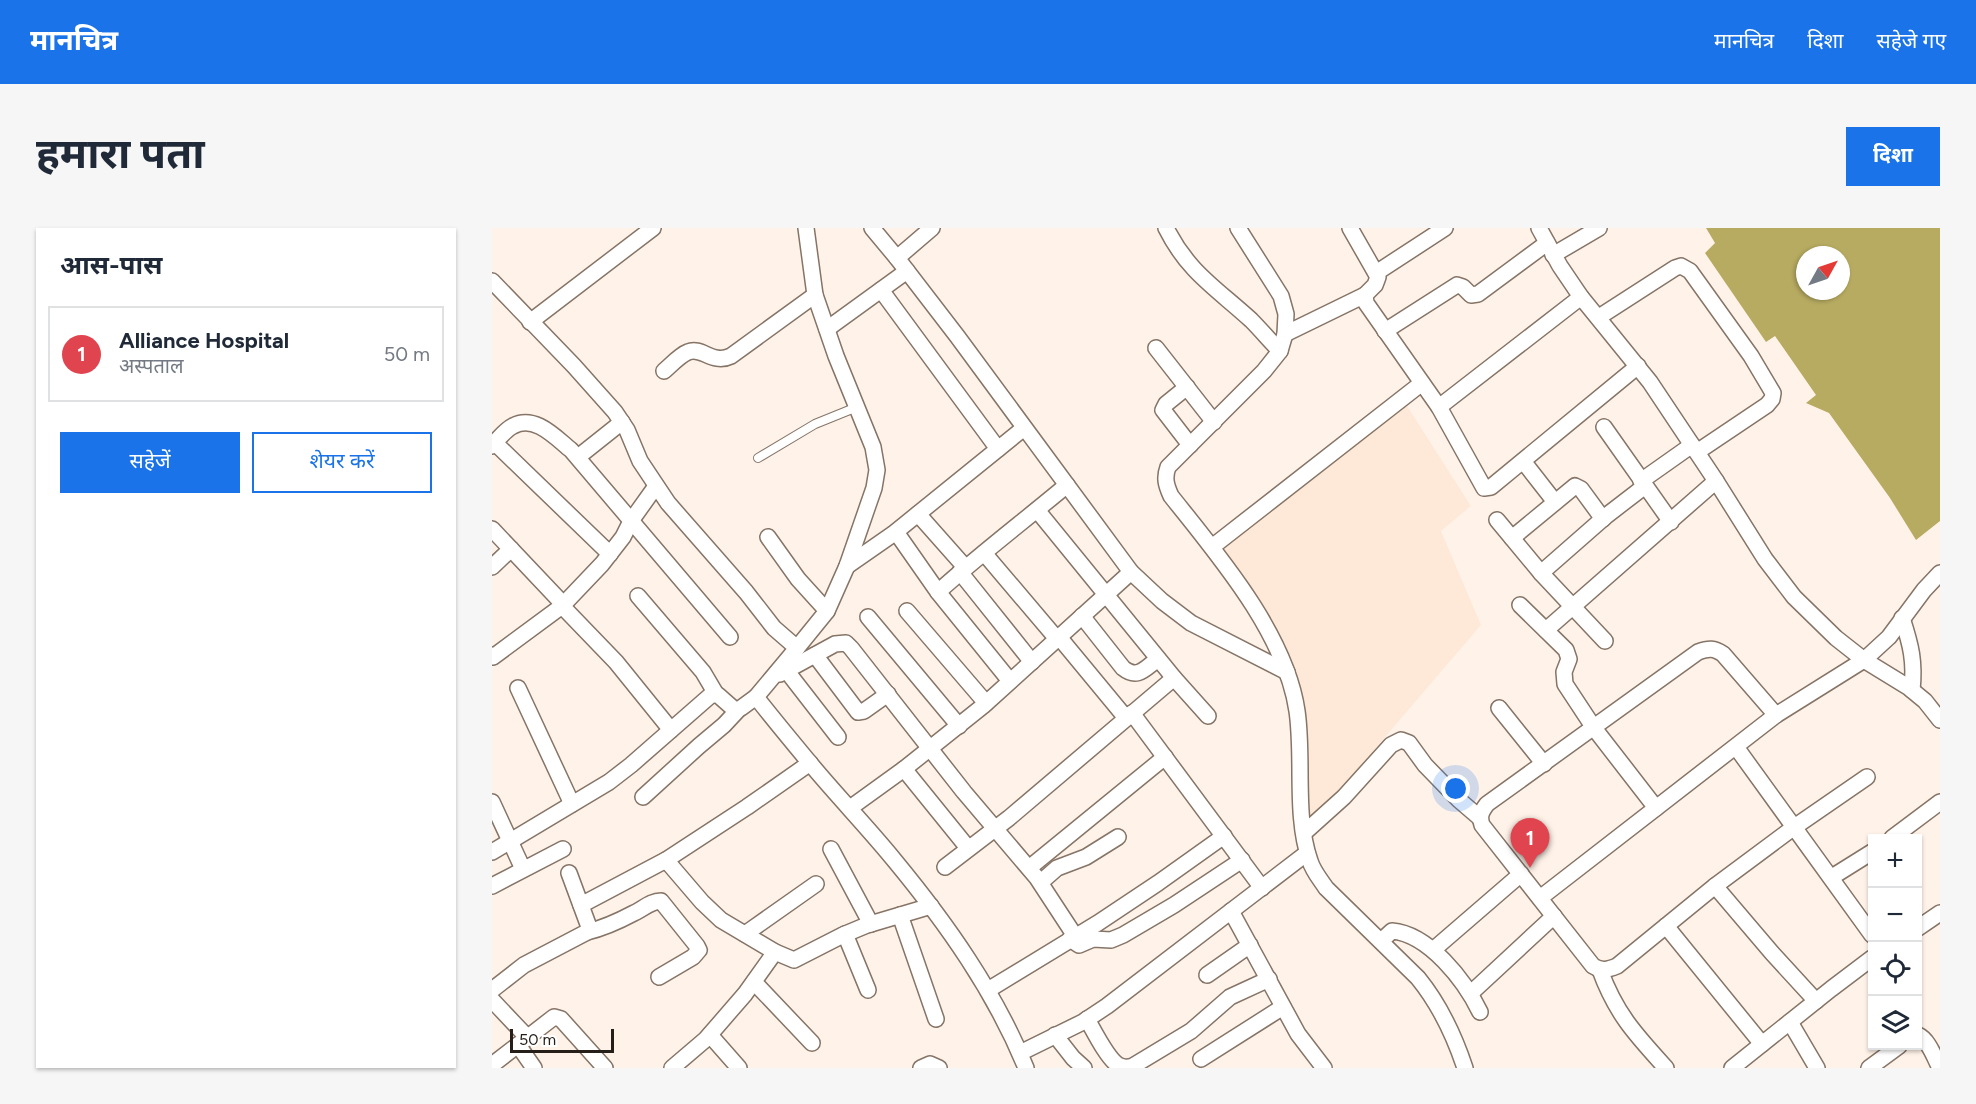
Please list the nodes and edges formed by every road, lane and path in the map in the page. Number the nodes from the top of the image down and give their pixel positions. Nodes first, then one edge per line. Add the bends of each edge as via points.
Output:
1 (653, 228) edge
2 (806, 228) edge
3 (872, 228) edge
4 (932, 228) edge
5 (1166, 228) edge
6 (1238, 228) edge
7 (1350, 228) edge
8 (1445, 228) edge
9 (1539, 228) edge
10 (1599, 228) edge
11 (1427, 233) edge
12 (1550, 249) junction
13 (897, 258) junction
14 (907, 271) junction
15 (1376, 273) junction
16 (492, 281) edge
17 (881, 290) junction
18 (815, 295) junction
19 (1365, 295) junction
20 (1581, 297) junction
21 (1599, 317) junction
22 (530, 322) junction
23 (827, 329) junction
24 (1385, 331) junction
25 (1285, 334) junction
26 (1156, 348) dead end
27 (1280, 351) junction
28 (1638, 366) junction
29 (664, 370) dead end
30 (1422, 382) junction
31 (1187, 387) junction
32 (857, 407) junction
33 (1439, 407) junction
34 (622, 422) junction
35 (1214, 422) junction
36 (1604, 427) dead end
37 (1024, 428) junction
38 (494, 444) edge
39 (1190, 445) junction
40 (998, 449) junction
41 (1694, 449) junction
42 (578, 457) junction
43 (758, 458) dead end
44 (1523, 461) junction
45 (1716, 481) junction
46 (1643, 484) junction
47 (1067, 485) junction
48 (657, 486) junction
49 (1555, 502) junction
50 (1037, 510) junction
51 (918, 514) junction
52 (1603, 519) junction
53 (1497, 520) dead end
54 (631, 521) junction
55 (1671, 522) junction
56 (492, 529) edge
57 (896, 532) junction
58 (768, 537) dead end
59 (1512, 538) junction
60 (1212, 547) junction
61 (511, 549) junction
62 (610, 554) junction
63 (984, 554) junction
64 (847, 566) junction
65 (492, 567) edge
66 (962, 569) junction
67 (1131, 572) junction
68 (1541, 573) junction
69 (1940, 573) edge
70 (938, 592) junction
71 (1106, 595) junction
72 (638, 596) dead end
73 (562, 605) junction
74 (1520, 605) dead end
75 (1573, 607) junction
76 (827, 611) junction
77 (907, 611) dead end
78 (1082, 616) junction
79 (868, 617) dead end
80 (1902, 618) junction
81 (1546, 630) junction
82 (730, 637) dead end
83 (1058, 638) junction
84 (1605, 641) dead end
85 (796, 648) junction
86 (492, 655) edge
87 (815, 655) junction
88 (1158, 659) junction
89 (1864, 660) junction
90 (1032, 662) junction
91 (786, 670) junction
92 (1287, 672) junction
93 (772, 678) junction
94 (1174, 678) junction
95 (1010, 681) junction
96 (518, 688) dead end
97 (1912, 690) junction
98 (716, 694) junction
99 (888, 694) junction
100 (756, 697) junction
101 (986, 703) junction
102 (1499, 708) dead end
103 (738, 710) junction
104 (1129, 715) junction
105 (1776, 715) junction
106 (1208, 716) dead end
107 (1940, 720) edge
108 (959, 726) junction
109 (1594, 728) junction
110 (671, 730) junction
111 (838, 737) dead end
112 (1736, 747) junction
113 (931, 748) junction
114 (1165, 757) junction
115 (810, 763) junction
116 (1544, 764) junction
117 (904, 769) junction
118 (1867, 777) dead end
119 (643, 797) dead end
120 (492, 802) edge
121 (1940, 802) edge
122 (572, 804) junction
123 (850, 808) junction
124 (1656, 808) junction
125 (1480, 818) junction
126 (995, 828) junction
127 (1793, 828) junction
128 (1304, 833) junction
129 (1897, 834) edge
130 (1224, 836) junction
131 (1118, 837) dead end
132 (510, 841) junction
133 (968, 848) junction
134 (563, 849) dead end
135 (831, 849) dead end
136 (492, 852) edge
137 (1307, 853) junction
138 (1868, 855) edge
139 (666, 860) junction
140 (1242, 860) junction
141 (945, 867) dead end
142 (1029, 868) junction
143 (523, 870) junction
144 (569, 873) dead end
145 (1521, 874) junction
146 (1832, 878) junction
147 (1041, 882) junction
148 (816, 884) dead end
149 (492, 886) edge
150 (1715, 886) junction
151 (1262, 888) junction
152 (1540, 898) junction
153 (581, 905) junction
154 (931, 906) junction
155 (1231, 911) junction
156 (1940, 913) edge
157 (900, 915) junction
158 (1554, 916) junction
159 (871, 924) junction
160 (1922, 925) edge
161 (1666, 926) junction
162 (1868, 930) edge
163 (587, 932) junction
164 (745, 934) junction
165 (845, 934) junction
166 (1073, 938) junction
167 (1380, 941) junction
168 (1250, 945) junction
169 (1433, 950) junction
170 (775, 952) junction
171 (1868, 961) edge
172 (1600, 970) junction
173 (1208, 975) dead end
174 (658, 977) dead end
175 (1269, 979) junction
176 (754, 982) junction
177 (492, 990) edge
178 (868, 990) dead end
179 (988, 990) junction
180 (1470, 993) junction
181 (492, 1000) edge
182 (1816, 1001) junction
183 (1283, 1007) junction
184 (1480, 1012) dead end
185 (936, 1018) dead end
186 (1086, 1019) junction
187 (1790, 1022) junction
188 (710, 1035) junction
189 (1055, 1035) junction
190 (1922, 1037) edge
191 (522, 1041) junction
192 (812, 1043) dead end
193 (1762, 1044) junction
194 (1894, 1050) edge
195 (1020, 1053) junction
196 (1201, 1059) dead end
197 (492, 1065) edge
198 (1737, 1066) edge
199 (534, 1068) edge
200 (604, 1068) edge
201 (672, 1068) edge
202 (739, 1068) edge
203 (921, 1068) edge
204 (939, 1068) edge
205 (1026, 1068) edge
206 (1084, 1068) edge
207 (1324, 1068) edge
208 (1465, 1068) edge
209 (1666, 1068) edge
210 (1817, 1068) edge
211 (1869, 1068) edge
212 (1940, 1068) edge

1 - 22 street
2 - 18 street
3 - 13 street
4 - 13 street
5 - 27 street via 1186,262
6 - 25 street via 1281,296 1286,314
7 - 15 street
8 - 11 street
9 - 12 street
10 - 12 street
11 - 15 street
12 - 20 street
12 - 24 street via 1478,294 1471,295 1459,285 1454,286
13 - 14 street
14 - 17 street
14 - 37 street
15 - 19 street via 1375,285
16 - 22 street
17 - 23 street
17 - 40 street
18 - 23 street
18 - 29 street via 731,356 719,360 687,352
19 - 24 street via 1366,303
19 - 25 street
20 - 21 street
20 - 33 street
21 - 28 street
21 - 41 street via 1675,268 1690,270 1773,393 1762,409
22 - 34 street
23 - 32 street
24 - 30 street
25 - 27 street
26 - 31 street
27 - 35 street
28 - 41 street
28 - 44 street
30 - 33 street
30 - 60 street
31 - 35 street
31 - 39 street via 1163,410
32 - 43 lane via 815,424
32 - 64 street via 873,447 877,470
33 - 44 street via 1484,488 1491,488
34 - 42 street
34 - 48 street
35 - 39 street
36 - 46 street
37 - 40 street
37 - 47 street
38 - 42 street via 513,426 530,423 547,430
38 - 62 street
39 - 60 street via 1168,467 1165,477 1172,496
40 - 51 street
41 - 45 street
41 - 46 street
42 - 54 street
44 - 49 street
45 - 55 street
45 - 89 street via 1794,597
46 - 52 street
46 - 55 street
47 - 50 street
47 - 67 street
48 - 54 street
48 - 85 street via 774,628
49 - 52 street via 1577,486
49 - 59 street
50 - 63 street
50 - 71 street
51 - 57 street
51 - 66 street
52 - 68 street
53 - 59 street
54 - 62 street
54 - 82 street
55 - 75 street
56 - 61 street
57 - 64 street
57 - 70 street
58 - 76 street
59 - 68 street
60 - 92 street via 1261,620
61 - 65 street
61 - 73 street
62 - 73 street
63 - 66 street
63 - 83 street
64 - 76 street
66 - 70 street
66 - 90 street
67 - 71 street
67 - 92 street via 1191,623
68 - 75 street
69 - 80 street
70 - 95 street
71 - 78 street
71 - 88 street
72 - 98 street via 703,672
73 - 86 street
73 - 110 street via 616,662
74 - 81 street
75 - 81 street
75 - 84 street
76 - 85 street
77 - 101 street
78 - 83 street
78 - 88 street via 1129,673 1140,672
79 - 108 street
80 - 89 street via 1889,637
80 - 97 street via 1912,647
81 - 109 street via 1568,654 1565,684
83 - 90 street
83 - 104 street
85 - 93 street
87 - 91 street
87 - 99 street via 835,644 846,643
87 - 99 street via 858,712
88 - 94 street
89 - 97 street
89 - 105 street
90 - 95 street
91 - 93 street
91 - 111 street
92 - 128 street via 1297,710
93 - 100 street
94 - 104 street
94 - 106 street
95 - 101 street
96 - 122 street
97 - 107 street
98 - 103 street
98 - 110 street
99 - 113 street
100 - 103 street
100 - 115 street
101 - 108 street
102 - 116 street
103 - 119 street
104 - 114 street
104 - 126 street
105 - 109 street via 1723,654 1709,648
105 - 112 street
108 - 113 street
109 - 116 street
109 - 124 street
110 - 122 street via 631,765
112 - 124 street
112 - 127 street
113 - 117 street
113 - 126 street
114 - 130 street
114 - 142 street
115 - 123 street
115 - 139 street
116 - 125 street via 1487,804
117 - 123 street
117 - 133 street
118 - 127 street
120 - 132 street
121 - 129 street
122 - 132 street
123 - 154 street
124 - 152 street
125 - 128 street via 1425,765 1409,743 1401,740 1391,745 1344,797
125 - 145 street
126 - 133 street
126 - 142 street
127 - 146 street
127 - 150 street
128 - 137 street
130 - 140 street
130 - 166 street
131 - 147 street via 1086,857 1057,868
132 - 136 street
132 - 143 street
133 - 141 street
134 - 143 street
135 - 159 street
137 - 151 street
137 - 167 street via 1326,888
138 - 146 street
139 - 153 street
139 - 164 street via 721,920
140 - 151 street
140 - 166 street via 1116,938 1094,939 1081,945
142 - 147 street
143 - 149 street
144 - 153 street
145 - 152 street
145 - 169 street
146 - 162 street
147 - 166 street
148 - 164 street
150 - 161 street
150 - 182 street
151 - 155 street
152 - 158 street
153 - 163 street via 589,927
154 - 157 street
154 - 179 street
155 - 168 street
155 - 186 street
156 - 160 street
157 - 159 street
157 - 185 street
158 - 172 street
158 - 180 street
159 - 165 street
161 - 172 street via 1617,966
161 - 193 street
163 - 174 street via 661,901 699,950
163 - 177 street via 524,965
164 - 170 street
165 - 170 street via 794,960
165 - 178 street
166 - 179 street
167 - 169 street via 1392,931 1405,932
167 - 208 street via 1431,994
168 - 173 street
168 - 175 street
169 - 180 street
170 - 176 street
171 - 182 street
172 - 209 street via 1623,1018
175 - 183 street
175 - 186 street via 1230,997 1191,1031 1125,1068 1112,1060
176 - 188 street
176 - 192 street
179 - 195 street
180 - 184 street
181 - 191 street
182 - 187 street
183 - 196 street
183 - 207 street
186 - 189 street
187 - 193 street
187 - 210 street
188 - 201 street
188 - 202 street
189 - 195 street
189 - 206 street
190 - 212 street
191 - 197 street
191 - 199 street
191 - 200 street via 550,1018 557,1017
193 - 198 street
194 - 211 street
195 - 205 street
203 - 204 street via 930,1064

